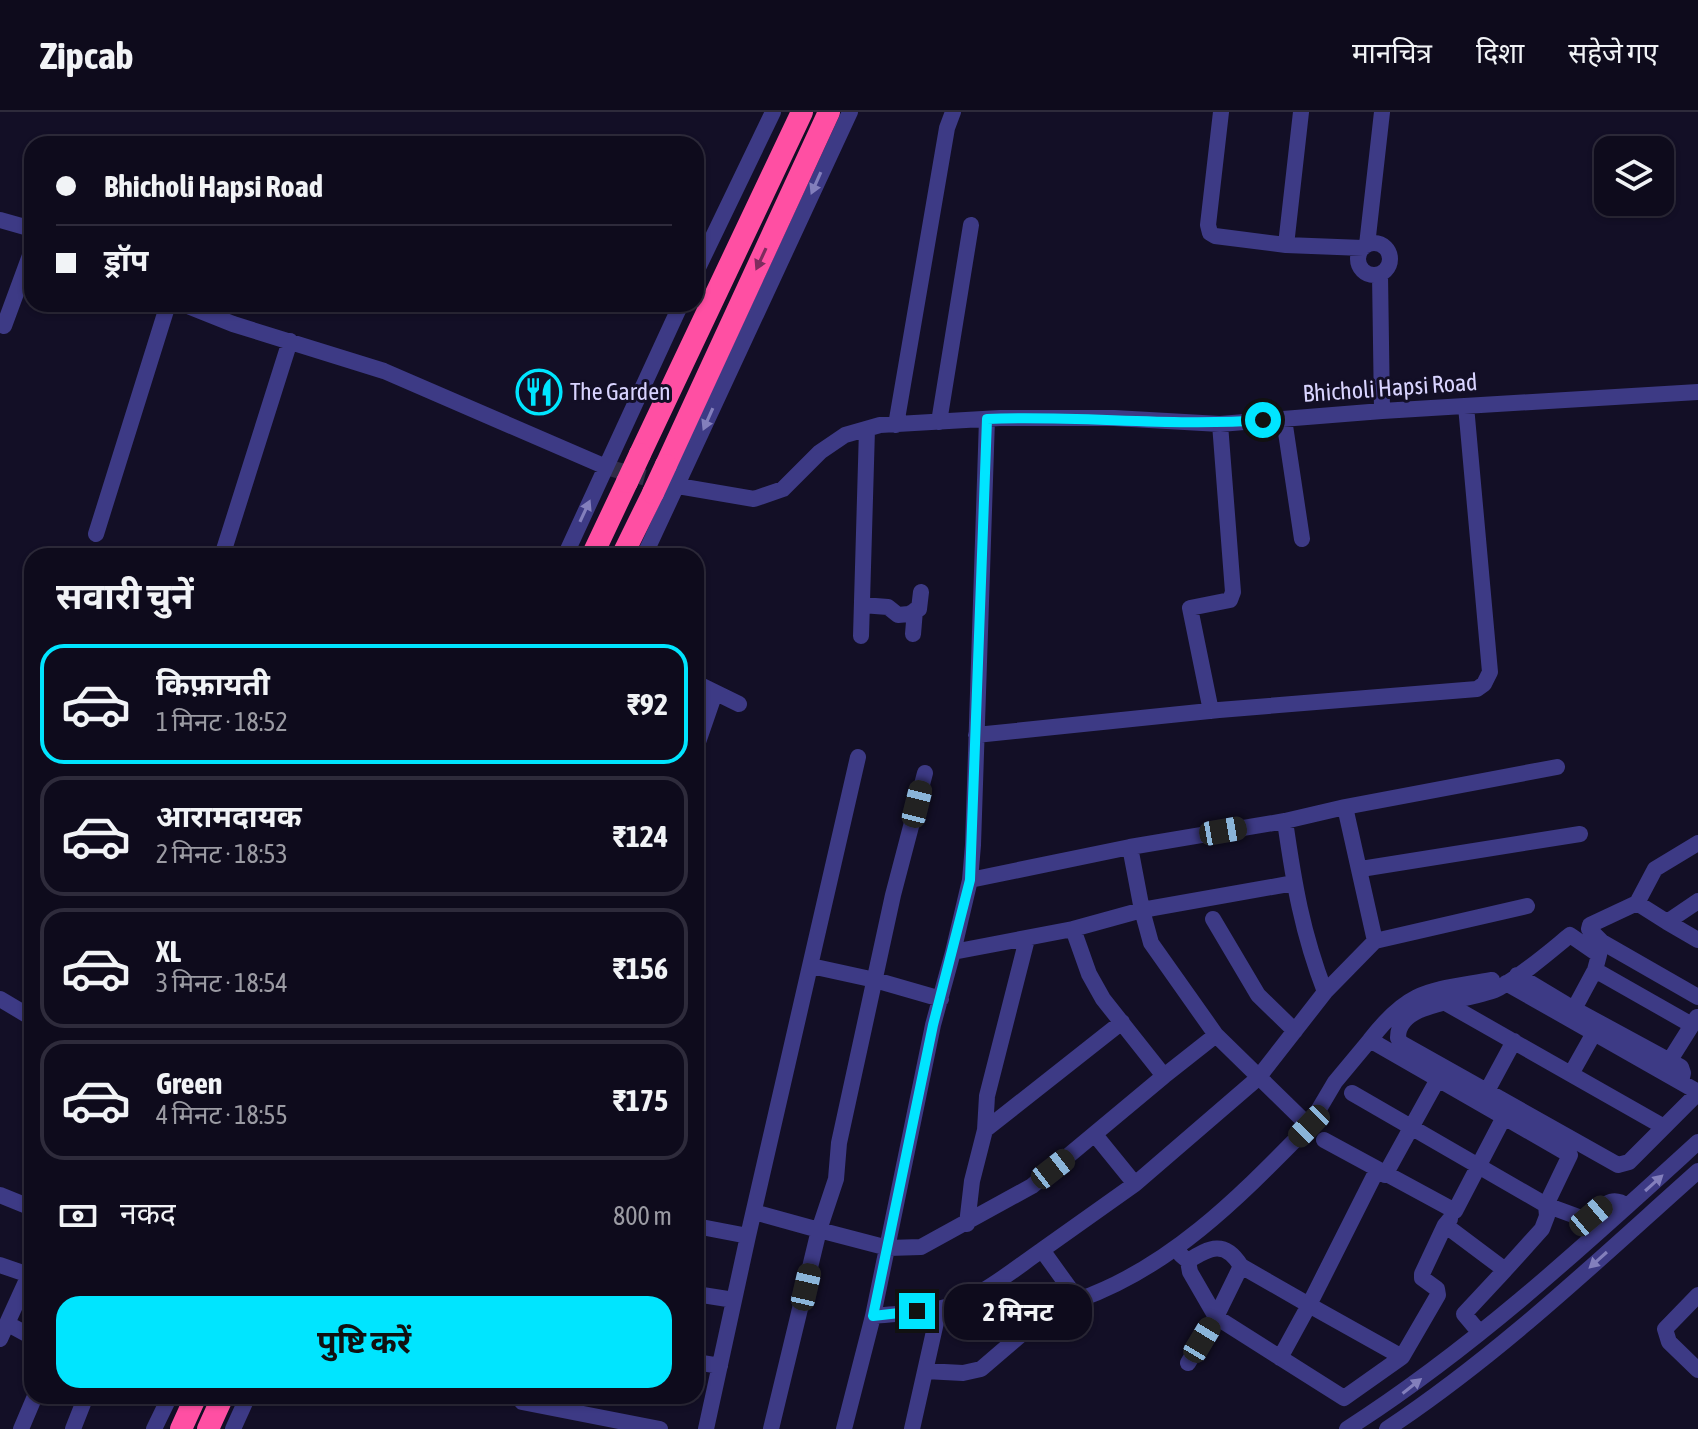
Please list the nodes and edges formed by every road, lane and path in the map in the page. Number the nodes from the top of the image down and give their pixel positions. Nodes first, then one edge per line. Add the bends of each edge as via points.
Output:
1 (773, 112) edge
2 (802, 112) edge
3 (829, 112) edge
4 (850, 112) edge
5 (953, 112) edge
6 (1221, 112) edge
7 (1301, 112) edge
8 (1382, 112) edge
9 (0, 220) edge
10 (971, 225) dead end
11 (24, 227) edge
12 (1286, 245) junction
13 (1365, 246) junction
14 (704, 255) edge
15 (24, 272) edge
16 (165, 312) edge
17 (206, 312) edge
18 (677, 312) edge
19 (4, 326) dead end
20 (290, 341) junction
21 (1698, 392) edge
22 (1466, 406) junction
23 (1382, 411) junction
24 (987, 419) junction
25 (1284, 419) junction
26 (939, 422) junction
27 (1220, 424) junction
28 (896, 425) junction
29 (867, 429) junction
30 (606, 467) junction
31 (678, 486) junction
32 (96, 534) dead end
33 (1302, 539) dead end
34 (225, 548) edge
35 (569, 548) edge
36 (596, 548) edge
37 (626, 548) edge
38 (648, 548) edge
39 (921, 592) dead end
40 (862, 605) junction
41 (915, 610) junction
42 (913, 634) dead end
43 (861, 636) dead end
44 (704, 687) edge
45 (715, 693) junction
46 (739, 704) dead end
47 (1211, 711) junction
48 (704, 725) edge
49 (976, 735) junction
50 (858, 757) dead end
51 (1557, 767) dead end
52 (925, 773) dead end
53 (1345, 807) junction
54 (1285, 821) junction
55 (1580, 834) dead end
56 (1698, 843) edge
57 (1130, 847) junction
58 (1361, 869) junction
59 (970, 880) junction
60 (1294, 883) junction
61 (1698, 901) edge
62 (1637, 903) junction
63 (1527, 906) dead end
64 (1142, 910) junction
65 (1213, 919) dead end
66 (1667, 922) junction
67 (1073, 929) junction
68 (1027, 939) junction
69 (1698, 940) edge
70 (1375, 941) junction
71 (953, 952) junction
72 (811, 966) junction
73 (1595, 970) junction
74 (1505, 979) junction
75 (875, 980) junction
76 (1325, 992) junction
77 (1698, 997) edge
78 (0, 999) edge
79 (941, 999) junction
80 (1444, 1002) junction
81 (1574, 1009) junction
82 (24, 1013) edge
83 (1694, 1020) edge
84 (1122, 1022) junction
85 (1295, 1031) junction
86 (1594, 1033) junction
87 (1216, 1035) junction
88 (1370, 1040) junction
89 (1514, 1041) junction
90 (1667, 1066) junction
91 (1571, 1074) junction
92 (1164, 1076) junction
93 (1258, 1078) junction
94 (1438, 1079) junction
95 (1487, 1091) junction
96 (1698, 1092) edge
97 (1352, 1093) dead end
98 (1504, 1117) junction
99 (1309, 1126) junction
100 (1411, 1126) junction
101 (1664, 1127) junction
102 (985, 1130) junction
103 (1096, 1136) junction
104 (1324, 1140) dead end
105 (1698, 1142) edge
106 (1479, 1164) junction
107 (1698, 1171) edge
108 (1381, 1173) junction
109 (1135, 1184) junction
110 (0, 1195) edge
111 (24, 1205) edge
112 (1546, 1205) junction
113 (1627, 1206) junction
114 (1455, 1211) junction
115 (754, 1212) junction
116 (967, 1224) junction
117 (1445, 1225) junction
118 (704, 1228) edge
119 (819, 1230) junction
120 (748, 1236) junction
121 (888, 1248) junction
122 (1173, 1249) junction
123 (1042, 1250) junction
124 (1188, 1261) junction
125 (0, 1265) edge
126 (1241, 1266) junction
127 (1505, 1270) junction
128 (24, 1274) edge
129 (24, 1291) edge
130 (704, 1295) edge
131 (1698, 1295) edge
132 (734, 1300) junction
133 (1078, 1300) junction
134 (1309, 1305) junction
135 (939, 1309) junction
136 (873, 1316) junction
137 (1216, 1317) junction
138 (8, 1324) junction
139 (24, 1333) edge
140 (1480, 1333) junction
141 (0, 1339) edge
142 (1402, 1357) junction
143 (1280, 1358) junction
144 (704, 1363) edge
145 (1188, 1363) dead end
146 (720, 1366) junction
147 (1698, 1370) edge
148 (925, 1371) junction
149 (32, 1404) edge
150 (83, 1404) edge
151 (166, 1404) edge
152 (192, 1404) edge
153 (219, 1404) edge
154 (244, 1404) edge
155 (531, 1404) edge
156 (637, 1427) edge
157 (21, 1429) edge
158 (73, 1429) edge
159 (154, 1429) edge
160 (181, 1429) edge
161 (208, 1429) edge
162 (233, 1429) edge
163 (660, 1429) edge
164 (706, 1429) edge
165 (771, 1429) edge
166 (844, 1429) edge
167 (912, 1429) edge
168 (1347, 1429) edge
169 (1387, 1429) edge

1 - 14 street
2 - 36 highway, bridge
3 -> 37 highway, bridge
4 -> 31 street
5 - 28 street
6 - 12 street via 1210,233
7 - 12 street
8 - 13 street
9 - 11 street
10 - 26 street
12 - 13 street
13 - 23 street via 1382,245 1389,253 1388,267 1380,274
15 - 19 street
16 - 32 street
17 - 20 street
18 - 30 street
20 - 30 street via 384,371
20 - 34 street
21 - 22 street, Bhicholi Hapsi Road
22 - 23 street, Bhicholi Hapsi Road
22 - 47 street via 1490,672 1484,684 1477,689
23 - 25 street, Bhicholi Hapsi Road
24 - 26 street, Bhicholi Hapsi Road
24 - 27 street, Bhicholi Hapsi Road
24 - 49 street
25 - 27 street, Bhicholi Hapsi Road
25 - 33 street
26 - 28 street, Bhicholi Hapsi Road
27 - 47 street via 1233,592 1230,600 1190,608
28 - 29 street, Bhicholi Hapsi Road
29 - 31 street, Bhicholi Hapsi Road via 845,435 820,452 783,489 754,499
29 - 40 street
35 -> 30 street
31 - 38 street
39 - 41 street
40 - 41 street via 888,607 898,615
40 - 43 street
41 - 42 street
44 - 45 street
45 - 46 street
45 - 48 street
47 - 49 street
49 - 59 street
50 - 72 street
51 - 53 street
52 - 75 street
53 - 54 street
53 - 58 street
54 - 57 street
54 - 60 street
55 - 58 street
56 - 62 street via 1655,869
57 - 59 street
57 - 64 street
58 - 70 street
59 - 71 street
60 - 64 street
60 - 76 street via 1307,947
61 - 66 street
62 - 66 street
62 - 77 street via 1590,925 1592,934
63 - 70 street
64 - 67 street
64 - 87 street via 1151,943
65 - 85 street via 1258,995
66 - 69 street
67 - 68 street
67 - 84 street via 1089,974
68 - 71 street
68 - 102 street via 987,1096
70 - 76 street
71 - 79 street
72 - 75 street
72 - 115 street
73 - 74 street via 1599,955 1570,935
73 - 81 street
73 - 83 street
74 - 80 street via 1485,993
74 - 81 street
74 - 86 street
74 - 88 street via 1438,989 1408,1000
75 - 79 street
75 - 119 street via 836,1179
76 - 85 street
78 - 82 street
79 - 121 street
80 - 89 street
80 - 95 street via 1417,1012 1400,1027 1398,1038
81 - 90 street
83 - 90 street
84 - 92 street
84 - 102 street
85 - 93 street
86 - 90 street
86 - 91 street
87 - 92 street
87 - 93 street
88 - 94 street
88 - 99 street via 1335,1082
89 - 91 street
89 - 95 street
90 - 96 street
91 - 101 street
92 - 103 street
93 - 99 street
93 - 109 street
94 - 98 street
94 - 100 street
95 - 101 street via 1618,1165 1629,1162
96 - 101 street
97 - 100 street
98 - 106 street
98 - 112 street via 1570,1155
99 - 122 street via 1236,1201
100 - 106 street
100 - 108 street
102 - 116 street
103 - 109 street
103 - 116 street via 1032,1186
104 - 108 street
113 -> 105 street
106 - 112 street
106 - 114 street
107 -> 169 street via 1496,1351
108 - 114 street
108 - 134 street
109 - 123 street
110 - 111 street
112 - 113 street via 1584,1219 1608,1201
112 - 127 street via 1542,1229
113 - 140 street
114 - 117 street
115 - 119 street
115 - 120 street
116 - 121 street via 921,1247
117 - 127 street
117 - 142 street via 1422,1274 1438,1295
118 - 120 street
119 - 121 street
119 - 165 street
120 - 132 street
121 - 136 street
122 - 124 street
122 - 133 street via 1113,1287
123 - 133 street
123 - 135 street via 974,1295
124 - 126 street via 1208,1248 1225,1249
124 - 137 street
125 - 128 street
126 - 134 street
126 - 137 street
127 - 140 street via 1464,1314
129 - 138 street
130 - 132 street
131 - 147 street via 1665,1329 1669,1342
132 - 146 street
133 - 148 street via 1045,1314 981,1369
134 - 142 street
134 - 143 street
135 - 136 street
135 - 148 street
136 - 166 street
137 - 143 street
137 - 145 street
138 - 139 street
138 - 141 street
168 -> 140 street
142 - 143 street via 1344,1398
144 - 146 street
146 - 164 street
148 - 167 street
149 - 157 street
150 - 158 street
151 - 159 street
152 - 160 highway
153 - 161 highway
154 - 162 street
155 - 156 street
156 - 163 street

